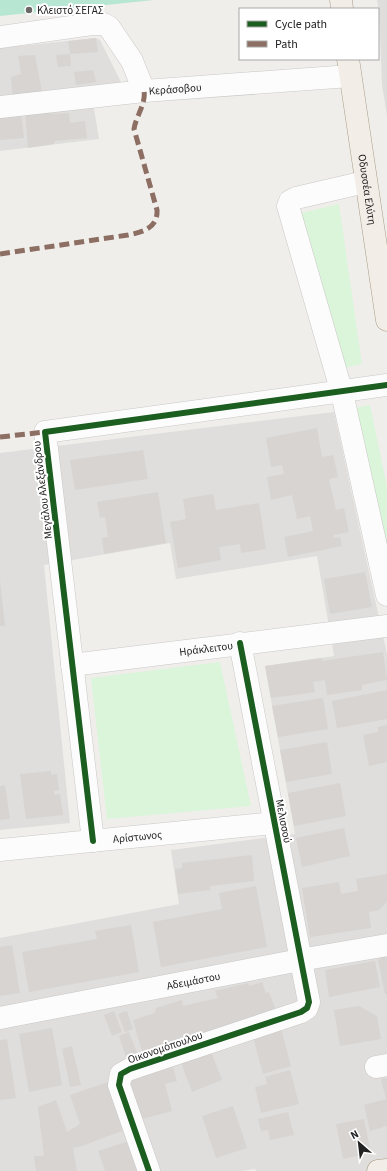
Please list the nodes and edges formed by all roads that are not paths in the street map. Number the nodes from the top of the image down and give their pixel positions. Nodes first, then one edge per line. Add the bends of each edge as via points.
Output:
1 (0, 37) edge
2 (349, 67) edge
3 (144, 91) junction
4 (0, 107) edge
5 (365, 182) junction
6 (381, 240) edge
7 (387, 316) edge
8 (387, 385) edge
9 (342, 393) junction
10 (387, 595) edge
11 (387, 626) edge
12 (240, 643) junction
13 (72, 665) junction
14 (274, 823) junction
15 (93, 841) junction
16 (0, 850) edge
17 (387, 945) edge
18 (300, 960) junction
19 (309, 1002) joint
20 (0, 1018) edge
21 (387, 1170) edge
22 (149, 1171) edge
23 (378, 1171) edge

1 - 3 street via 104,24 109,27 132,61
2 - 3 street, Κεράσοβου
2 - 5 main road, Οδυσσέα Ελύτη
3 - 4 street, Κεράσοβου
5 - 6 main road, Οδυσσέα Ελύτη
5 - 9 street via 296,198 290,201 288,206
6 - 7 main road, Οδυσσέα Ελύτη
8 - 9 street, Μεγάλου Αλεξάνδρου
9 - 10 street
9 - 13 street, Μεγάλου Αλεξάνδρου via 45,432
11 - 12 street, Ηράκλειτου
12 - 13 street, Ηράκλειτου
12 - 14 street, Μελισσού
13 - 15 street, Μεγάλου Αλεξάνδρου
14 - 15 street, Αρίστωνος
14 - 18 street, Μελισσού
15 - 16 street, Αρίστωνος
17 - 18 street, Αδειμάστου
18 - 19 street, Μελισσού
18 - 20 street, Αδειμάστου
19 - 22 street, Οικονομόπουλου via 307,1008 301,1012 130,1068 121,1074 119,1084
21 - 23 main road

